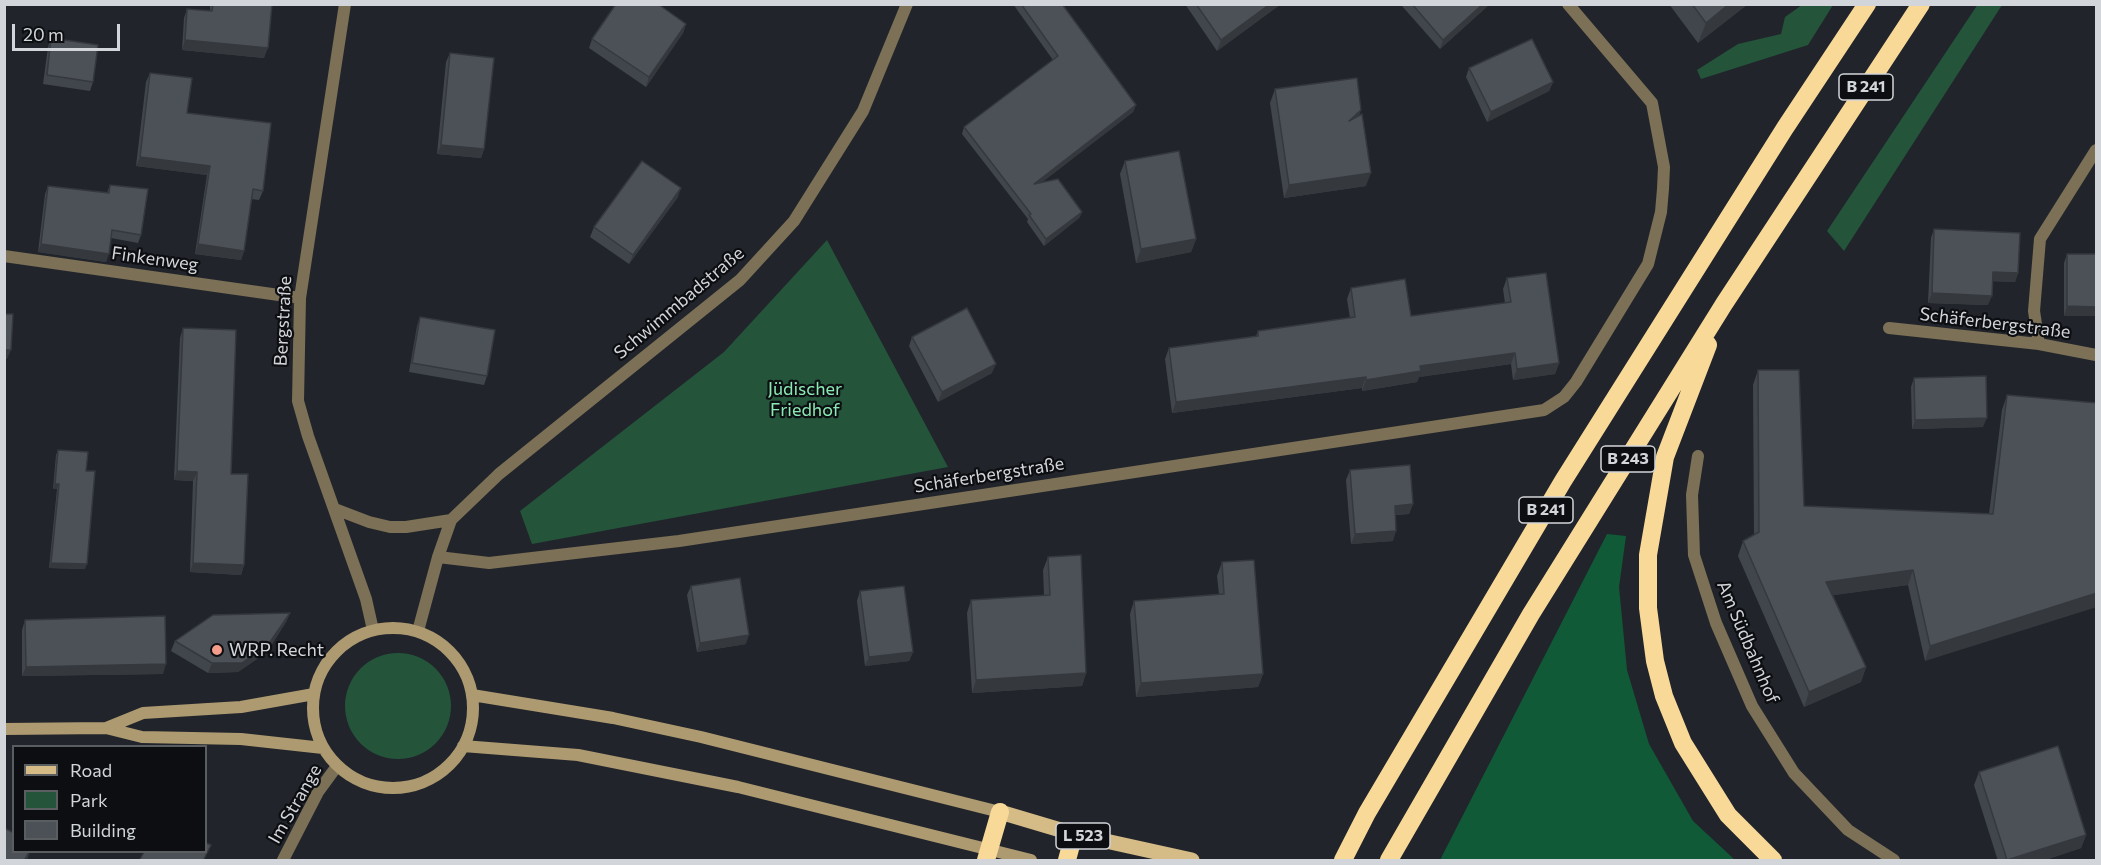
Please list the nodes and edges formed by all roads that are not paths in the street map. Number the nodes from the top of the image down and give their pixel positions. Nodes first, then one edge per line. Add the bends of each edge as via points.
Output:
1 (345, 4) edge
2 (907, 4) edge
3 (1568, 4) edge
4 (1867, 4) edge
5 (1921, 4) edge
6 (2097, 150) edge
7 (4, 256) edge
8 (300, 298) junction
9 (1724, 304) junction
10 (1889, 328) dead end
11 (2039, 344) junction
12 (2097, 355) edge
13 (1698, 456) dead end
14 (334, 508) junction
15 (451, 520) junction
16 (438, 557) junction
17 (373, 630) junction
18 (418, 631) junction
19 (314, 694) junction
20 (472, 695) junction
21 (106, 728) junction
22 (4, 729) edge
23 (463, 746) junction
24 (323, 748) junction
25 (337, 766) junction
26 (1000, 812) junction
27 (1074, 834) junction
28 (988, 855) edge
29 (283, 861) edge
30 (1030, 861) edge
31 (1067, 861) edge
32 (1192, 861) edge
33 (1343, 861) edge
34 (1389, 861) edge
35 (1773, 861) edge
36 (1894, 861) edge

1 - 8 street, Bergstraße
2 - 15 street, Schwimmbadstraße via 863,111 794,221 740,280 499,474
3 - 16 street, Schäferbergstraße via 1652,103 1664,167 1663,189 1660,220 1648,264 1576,382 1564,397 1544,410 679,541 489,563
4 - 33 highway, B 241 via 1563,481 1367,813
5 - 9 highway, B 241
6 - 11 street via 2040,239 2034,311
7 - 8 street, Finkenweg
8 - 14 street, Bergstraße via 298,401
9 - 34 highway, B 243 via 1531,614
9 - 35 highway, B 241 via 1665,457 1648,555 1648,608 1664,696 1683,743 1728,815
10 - 11 street, Schäferbergstraße
11 - 12 street, Schäferbergstraße
13 - 36 street, Am Südbahnhof via 1692,495 1694,555 1716,623 1752,706 1794,773 1848,830
14 - 15 street via 390,527
14 - 17 street, Bergstraße
15 - 16 street, Schwimmbadstraße
16 - 18 street, Schwimmbadstraße
17 - 18 main road via 396,627
17 - 19 main road via 352,638 334,653 321,672
18 - 20 main road via 454,656
19 - 21 main road via 241,707 143,713
19 - 24 main road via 314,722
20 - 23 main road via 470,730
20 - 26 main road, L 523 via 701,737
21 - 22 main road
21 - 24 main road via 142,738 241,739
23 - 25 main road via 451,763 415,785 374,786
23 - 28 main road via 578,755 738,787
24 - 25 main road
25 - 29 street, Im Strange via 318,792
26 - 27 main road, L 523
26 - 28 highway
27 - 31 highway
27 - 32 main road, L 523
28 - 30 main road

